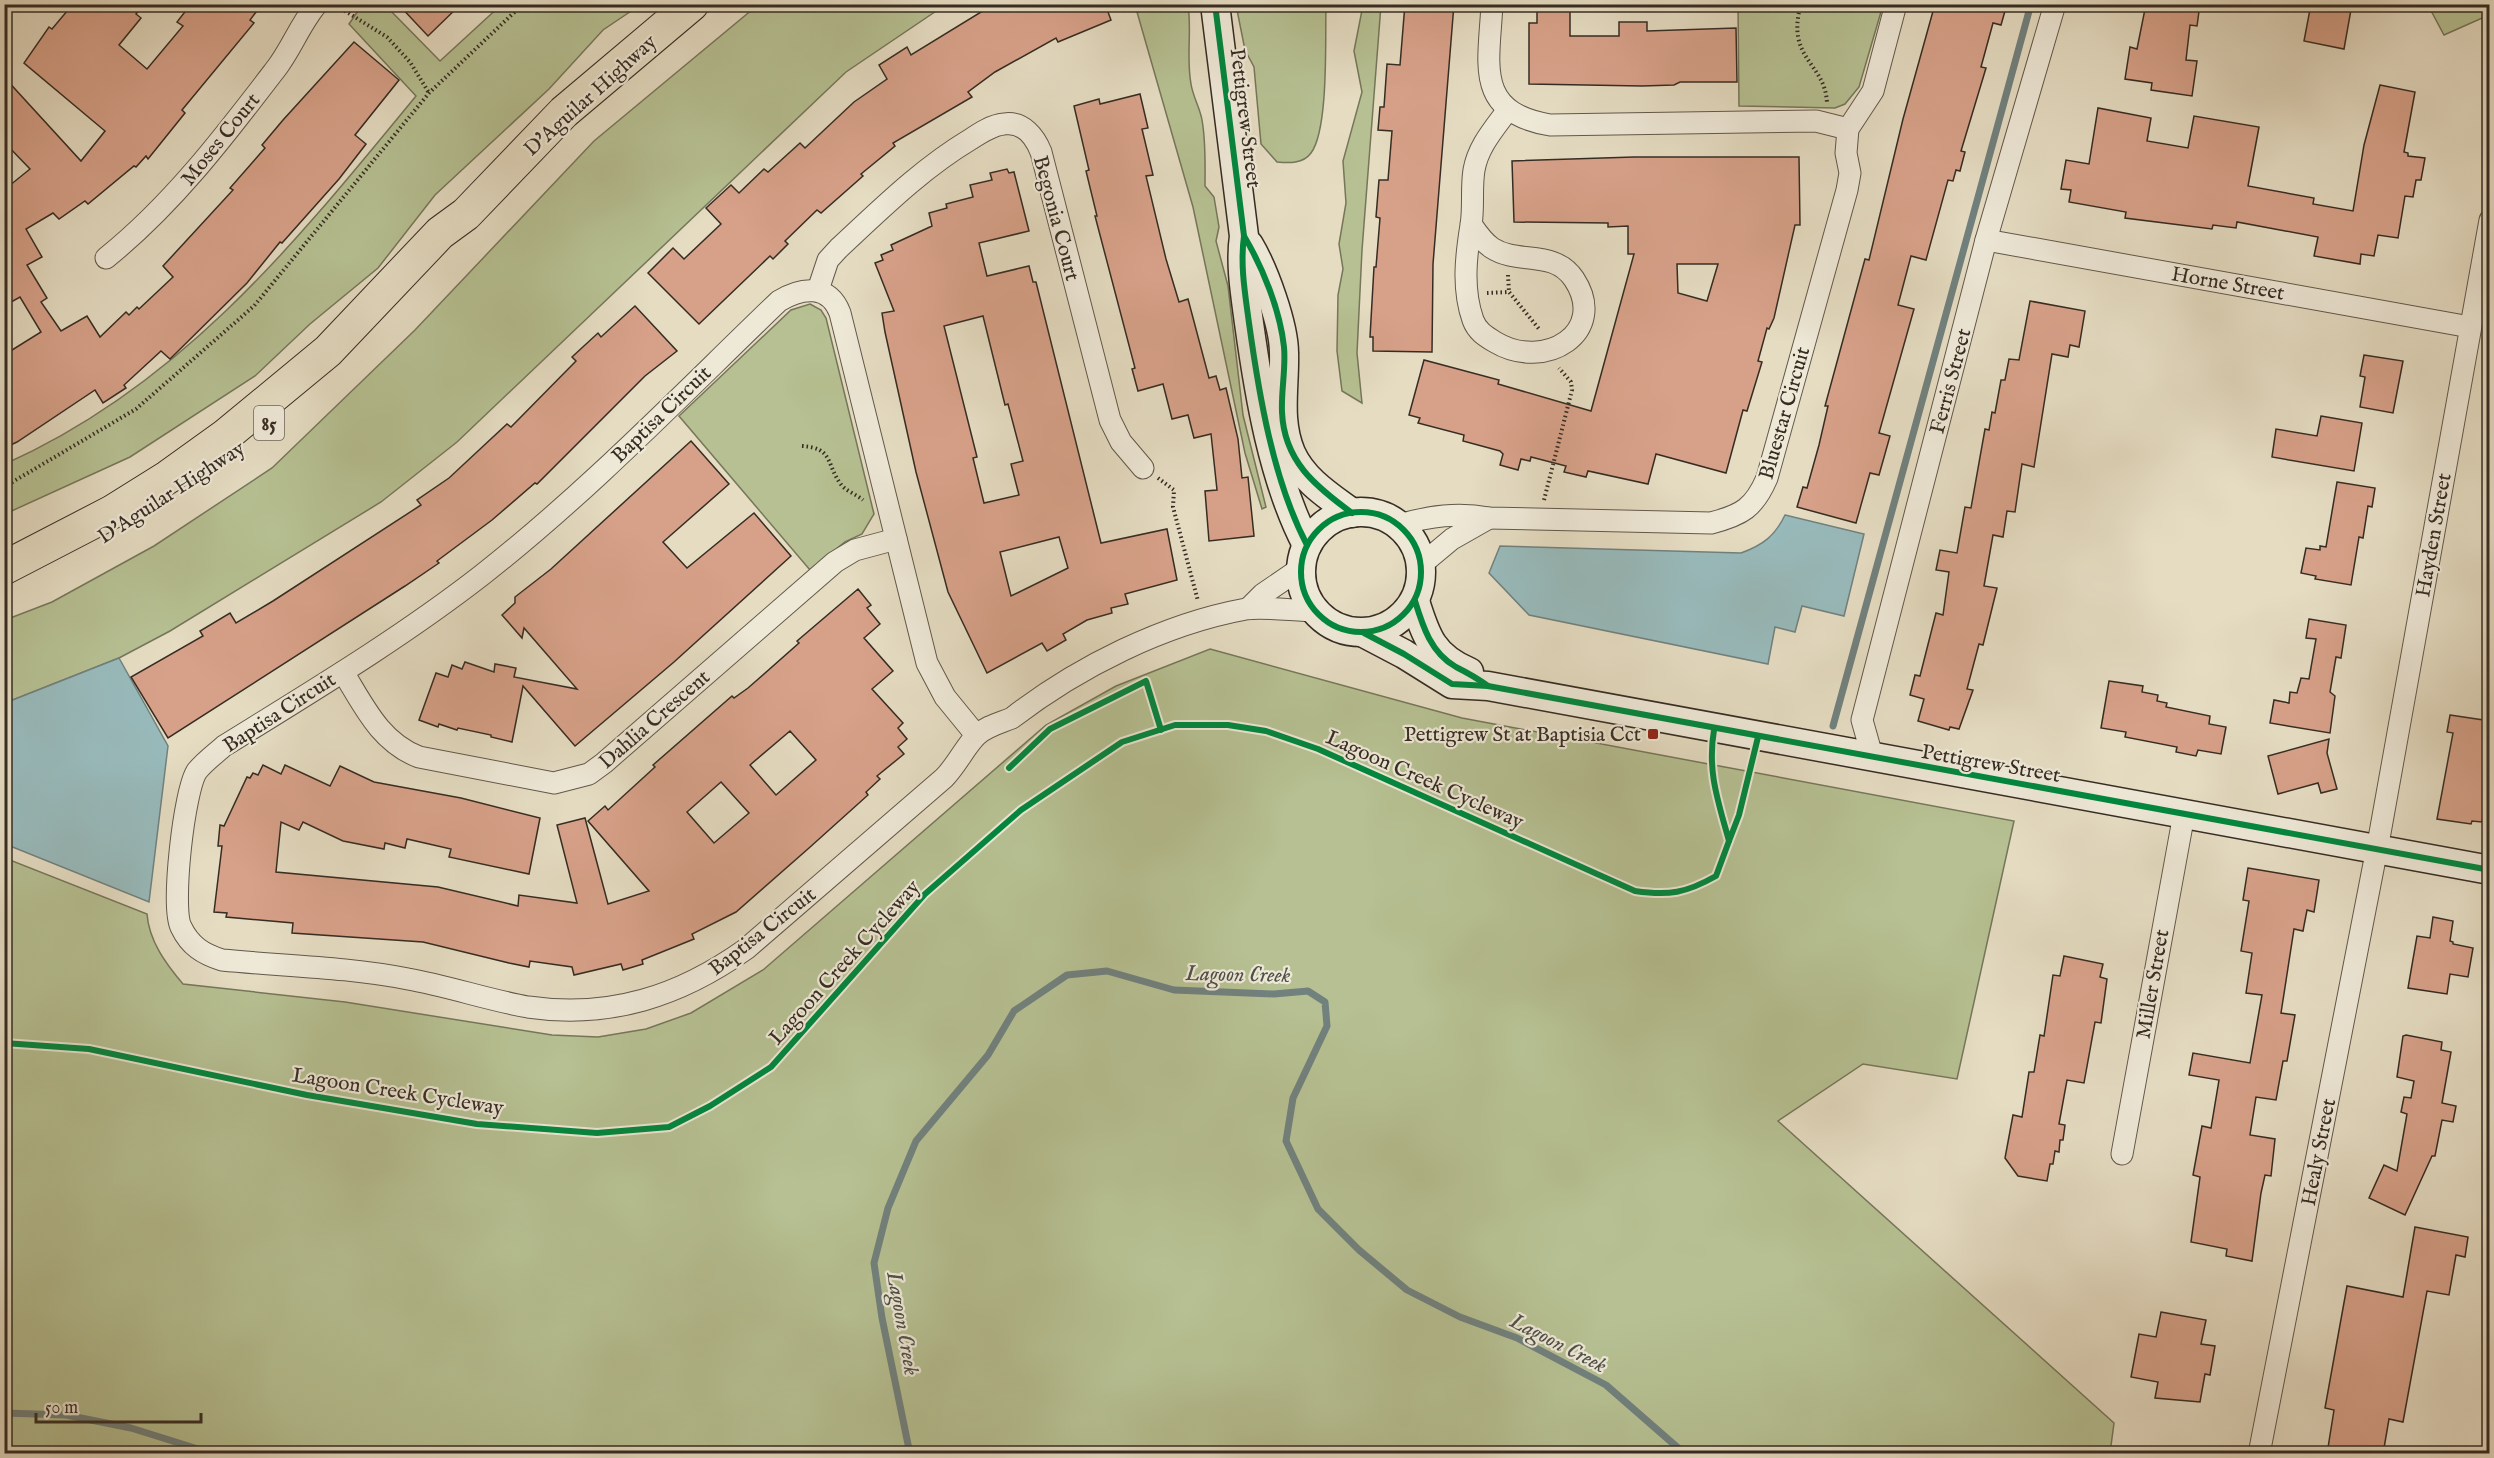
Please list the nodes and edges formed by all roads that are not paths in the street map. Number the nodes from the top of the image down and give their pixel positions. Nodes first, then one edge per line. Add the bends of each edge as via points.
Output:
1 (317, 4) edge
2 (692, 4) edge
3 (1215, 4) edge
4 (1492, 4) edge
5 (1896, 4) edge
6 (2055, 4) edge
7 (1507, 111) junction
8 (1848, 129) junction
9 (466, 214) junction
10 (2490, 220) edge
11 (1471, 224) junction
12 (1244, 236) junction
13 (1986, 240) junction
14 (106, 258) dead end
15 (818, 290) junction
16 (2470, 327) junction
17 (1143, 468) road end
18 (1352, 513) junction
19 (1489, 518) junction
20 (1400, 525) junction
21 (896, 539) junction
22 (1304, 556) junction
23 (1422, 564) junction
24 (4, 568) edge
25 (4, 589) edge
26 (1415, 602) junction
27 (1249, 608) junction
28 (1315, 611) junction
29 (1364, 633) junction
30 (343, 672) junction
31 (1488, 686) junction
32 (976, 735) junction
33 (1873, 759) junction
34 (2184, 814) junction
35 (2377, 849) junction
36 (2490, 870) edge
37 (2122, 1154) dead end
38 (2259, 1454) edge

1 - 14 street, Moses Court via 277,68 176,195
2 - 9 highway, D'Aguilar Highway / 85 via 564,112
3 - 12 main road, Pettigrew Street
4 - 7 street via 1489,75 1496,98
5 - 8 street via 1873,91
6 - 13 street, Ferris Street
7 - 8 street via 1528,121 1550,125 1827,123
7 - 11 street via 1479,153
8 - 19 street, Bluestar Circuit via 1847,190 1767,478 1758,498 1746,510 1711,523
9 - 24 highway, D'Aguilar Highway / 85 via 440,234 328,351 225,436 112,512
9 - 25 highway, D'Aguilar Highway / 85 via 449,243 344,357 239,450 149,511 57,564
10 - 16 street, Hayden Street
11 - 11 street via 1492,249 1507,255 1549,260 1574,279 1583,306 1582,321 1564,345 1534,354 1500,345 1483,335 1474,322 1468,294 1466,245
12 - 18 main road, Pettigrew Street via 1282,328 1282,411 1291,454 1313,484
12 - 22 main road, Pettigrew Street via 1241,259 1263,412
13 - 16 street, Horne Street
13 - 33 street, Ferris Street via 1862,720
15 - 17 street, Begonia Court via 828,260 922,171 986,130 1004,124 1017,125 1036,140 1041,152 1110,420 1121,442
15 - 21 street via 836,303 840,313
15 - 30 street, Baptisa Circuit via 804,289 779,301 543,525 479,577
16 - 35 street, Hayden Street
18 - 20 main road via 1369,512
18 - 22 main road via 1326,524
19 - 20 street, Bluestar Circuit via 1464,514
19 - 23 street, Bluestar Circuit via 1452,539
20 - 23 main road via 1410,536
21 - 30 street, Dahlia Crescent via 855,550 835,562 604,764 572,780 531,781 402,750 386,737
21 - 32 street via 934,681
22 - 27 street
22 - 28 main road via 1306,598
23 - 26 main road
26 - 29 main road via 1402,618
26 - 31 main road, Pettigrew Street via 1424,630 1440,655
27 - 28 street
27 - 32 street via 1133,644 1012,718
28 - 29 main road via 1337,627
29 - 31 main road, Pettigrew Street via 1452,684
30 - 32 street, Baptisa Circuit via 224,746 197,772 186,803 176,907 179,924 189,942 203,954 222,960 407,978 528,1007 614,1007 651,999 704,977 746,949 944,778
31 - 33 main road, Pettigrew Street
33 - 34 main road, Pettigrew Street
34 - 35 main road, Pettigrew Street
34 - 37 street, Miller Street
35 - 36 main road, Pettigrew Street
35 - 38 street, Healy Street

